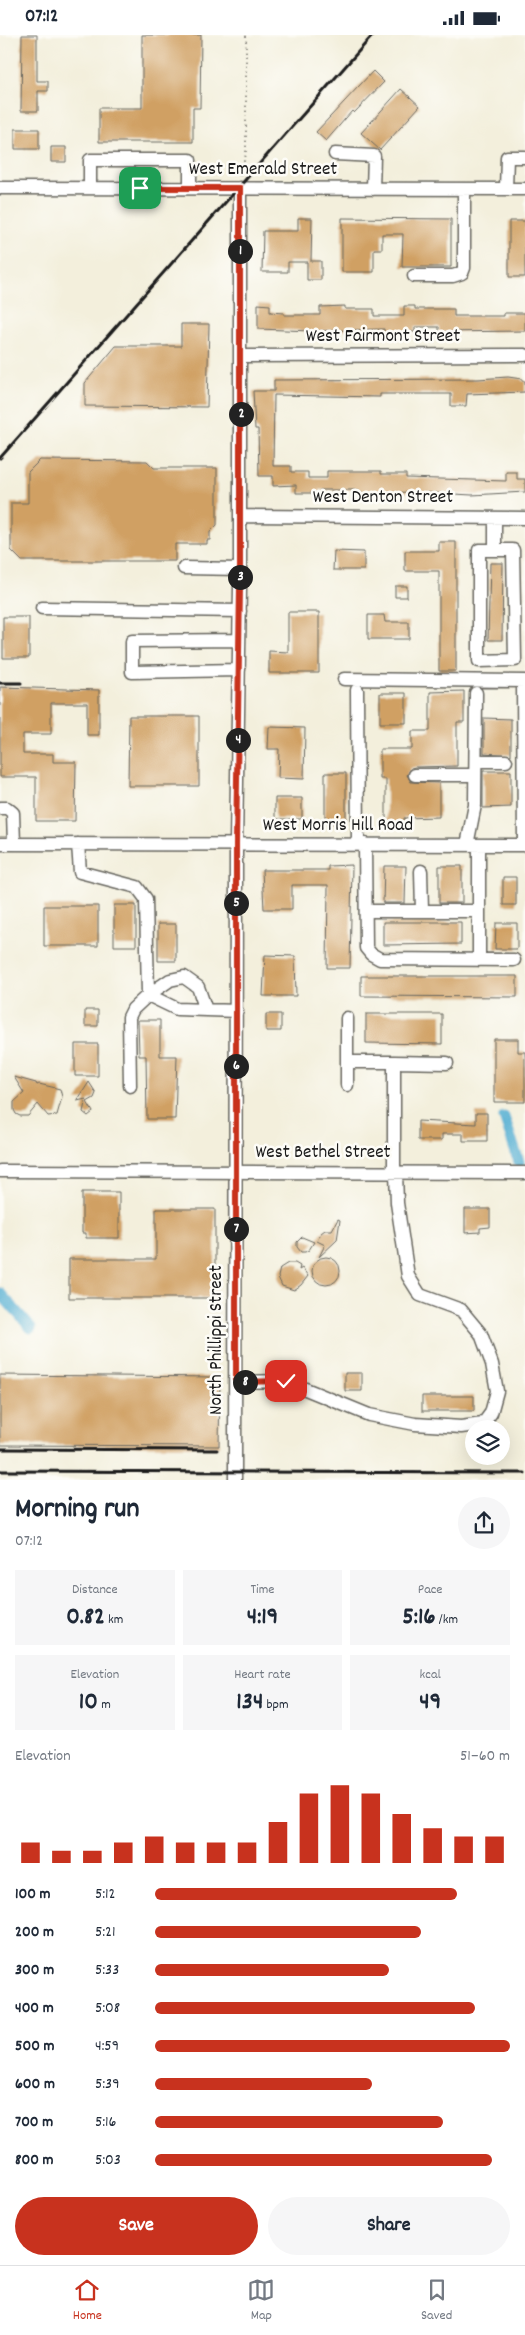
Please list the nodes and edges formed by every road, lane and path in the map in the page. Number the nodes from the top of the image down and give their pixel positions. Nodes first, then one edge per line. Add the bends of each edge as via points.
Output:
1 (246, 35) edge
2 (334, 153) dead end
3 (525, 157) edge
4 (0, 188) edge
5 (90, 188) junction
6 (190, 188) junction
7 (240, 188) junction
8 (373, 189) junction
9 (506, 189) junction
10 (525, 189) edge
11 (464, 190) junction
12 (414, 277) dead end
13 (525, 355) edge
14 (241, 356) junction
15 (240, 516) junction
16 (495, 518) junction
17 (525, 518) edge
18 (495, 550) junction
19 (184, 568) dead end
20 (240, 569) junction
21 (42, 608) dead end
22 (240, 611) junction
23 (240, 640) junction
24 (239, 670) junction
25 (344, 679) dead end
26 (524, 681) edge
27 (357, 690) dead end
28 (476, 693) dead end
29 (476, 761) junction
30 (506, 761) dead end
31 (415, 775) dead end
32 (475, 775) junction
33 (0, 808) edge
34 (0, 844) edge
35 (14, 844) junction
36 (78, 844) junction
37 (236, 844) junction
38 (361, 844) junction
39 (473, 845) junction
40 (524, 845) edge
41 (422, 871) dead end
42 (366, 911) junction
43 (422, 911) junction
44 (479, 911) junction
45 (479, 960) junction
46 (514, 960) dead end
47 (148, 995) junction
48 (206, 1010) junction
49 (236, 1011) junction
50 (347, 1018) dead end
51 (347, 1062) junction
52 (394, 1062) junction
53 (447, 1063) dead end
54 (347, 1085) dead end
55 (130, 1086) dead end
56 (0, 1171) edge
57 (236, 1172) junction
58 (395, 1172) junction
59 (525, 1173) edge
60 (236, 1382) junction
61 (235, 1476) edge

1 - 7 path via 246,154
2 - 8 street via 374,157
3 - 9 street via 506,157
4 - 5 street, West Emerald Street
5 - 6 street, West Emerald Street
5 - 6 street via 90,160 190,160
6 - 7 street, West Emerald Street
7 - 8 street, West Emerald Street
7 - 14 street, North Phillippi Street
8 - 11 street, West Emerald Street
9 - 10 street, West Emerald Street
9 - 11 street, West Emerald Street
11 - 12 street via 462,273
13 - 14 street, West Fairmont Street
14 - 15 street, North Phillippi Street
15 - 16 street, West Denton Street
15 - 20 street, North Phillippi Street
16 - 17 street, West Denton Street
16 - 18 street
18 - 18 street via 479,550 478,661 515,660 513,550
19 - 20 street
20 - 22 street, North Phillippi Street
21 - 22 street
22 - 23 street, North Phillippi Street
23 - 24 street, North Phillippi Street
23 - 24 street via 132,641 132,672
24 - 37 street, North Phillippi Street
25 - 26 street
26 - 40 street
27 - 38 street
28 - 29 street
29 - 30 street
29 - 32 street
31 - 32 street
32 - 39 street
33 - 35 street via 7,807 13,813
34 - 35 street, West Morris Hill Road
35 - 36 street, West Morris Hill Road
36 - 37 street, West Morris Hill Road
36 - 47 street via 80,873 137,887 146,899
37 - 38 street, West Morris Hill Road
37 - 49 street, North Phillippi Street
38 - 39 street, West Morris Hill Road
38 - 42 street
39 - 40 street, West Morris Hill Road
39 - 44 street
41 - 43 street
42 - 43 street
42 - 45 street via 366,948 380,959
43 - 44 street
44 - 45 street
45 - 46 street
47 - 48 street via 177,1009
47 - 48 street via 170,980 184,977 198,987
47 - 55 street via 129,1017
48 - 49 street
49 - 57 street, North Phillippi Street
50 - 51 street
51 - 52 street
51 - 54 street
52 - 53 street
52 - 58 street
56 - 57 street, West Bethel Street
57 - 58 street, West Bethel Street
57 - 60 street, North Phillippi Street
58 - 59 street, West Bethel Street
58 - 60 street via 408,1276 420,1295 461,1310 481,1334 492,1364 497,1391 491,1413 483,1424 461,1427 415,1424 369,1415 286,1381
60 - 61 street, North Phillippi Street

